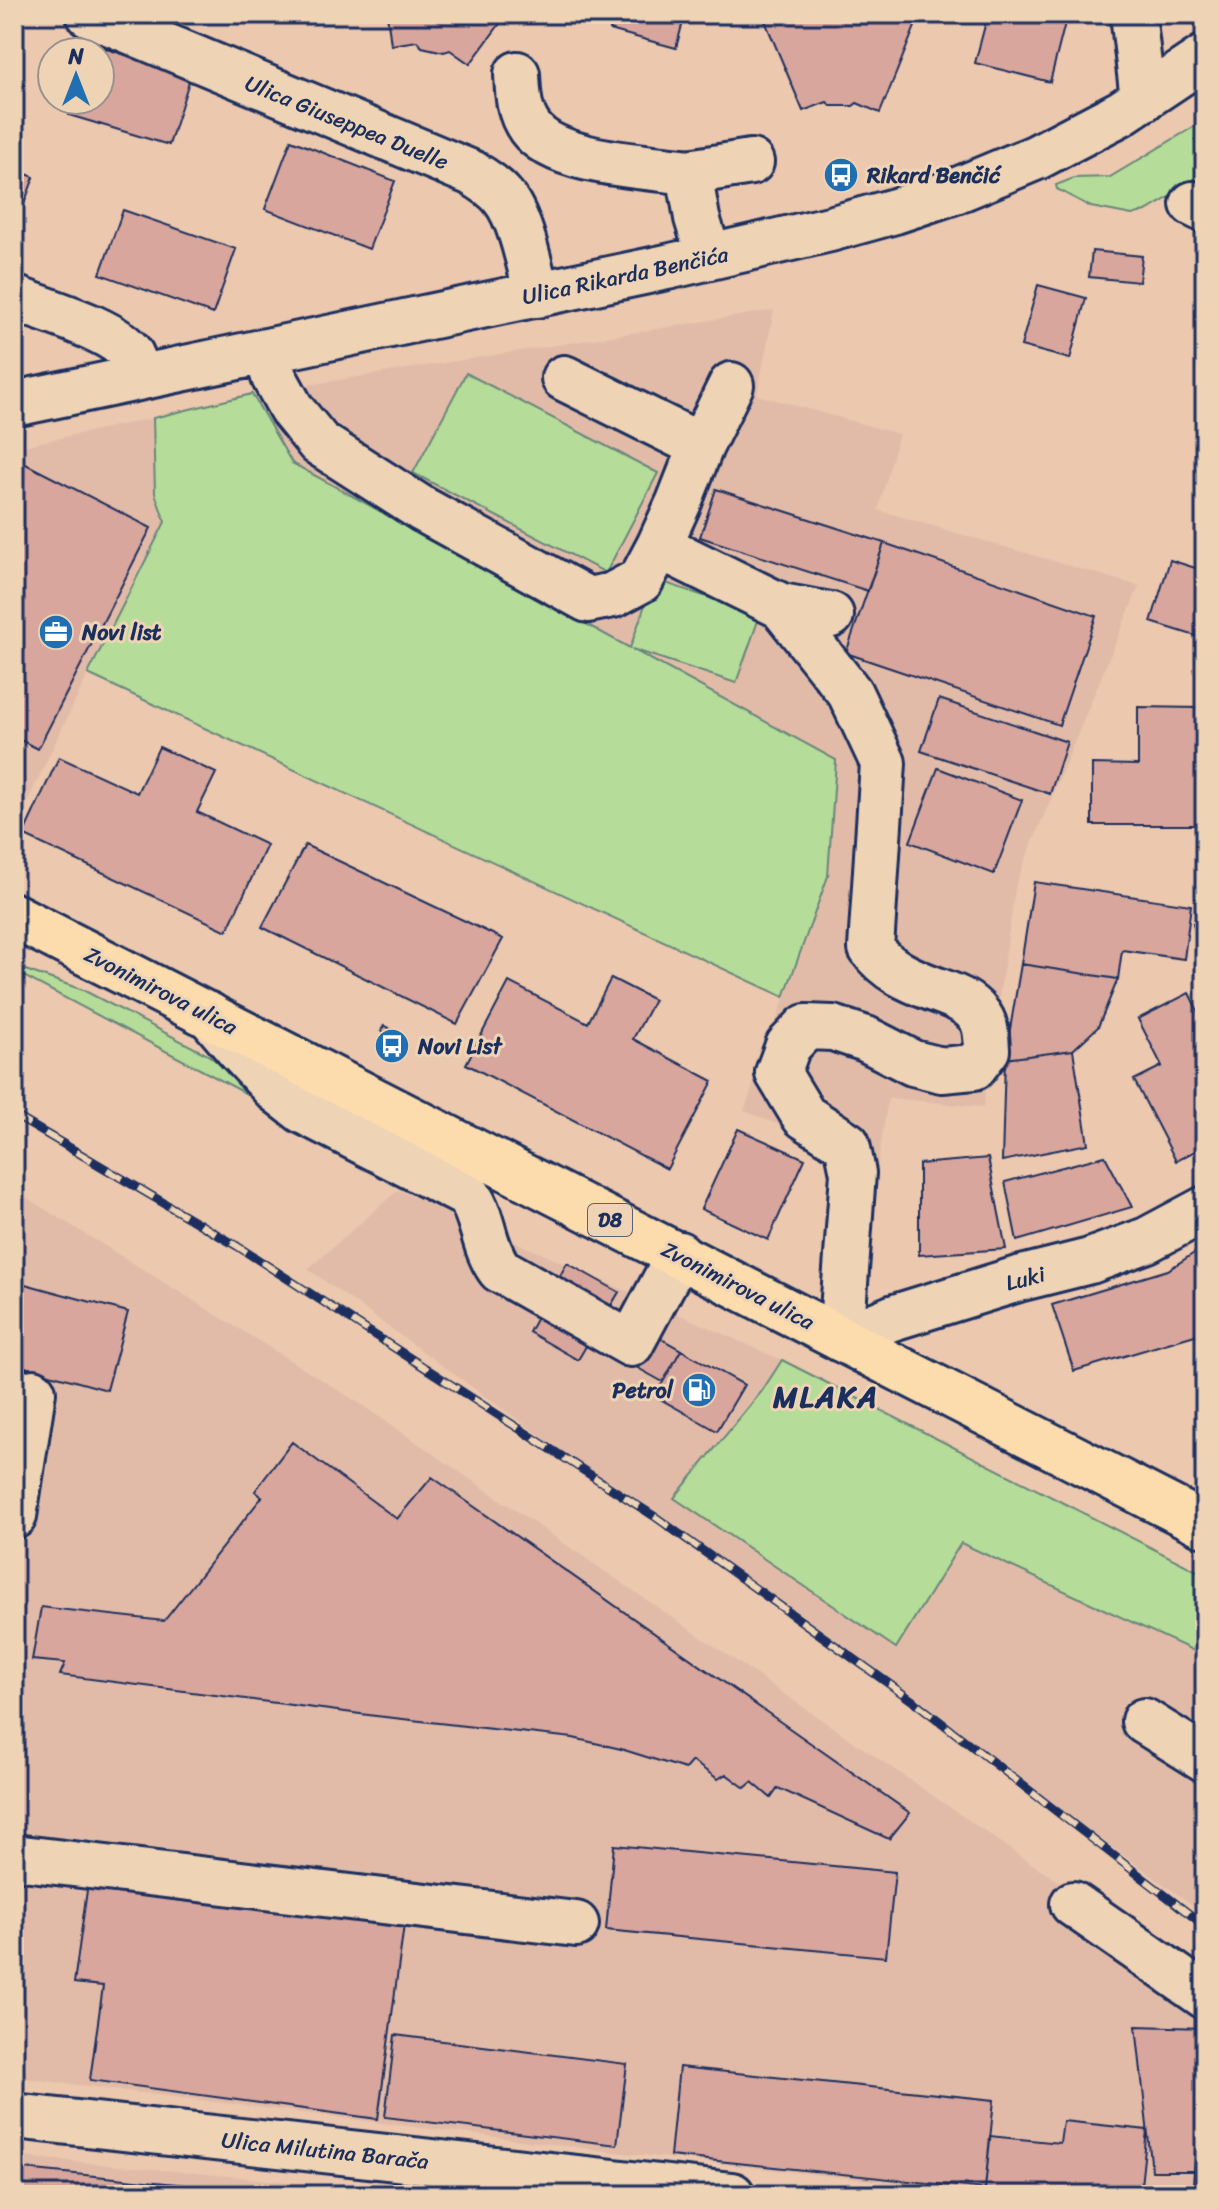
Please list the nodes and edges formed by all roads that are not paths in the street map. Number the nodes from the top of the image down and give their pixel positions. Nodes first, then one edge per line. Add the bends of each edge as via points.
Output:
1 (89, 14) edge
2 (1133, 14) edge
3 (1205, 57) edge
4 (517, 74) dead end
5 (1143, 99) junction
6 (751, 162) dead end
7 (689, 172) junction
8 (709, 257) junction
9 (537, 295) junction
10 (14, 298) edge
11 (266, 351) junction
12 (138, 377) junction
13 (564, 378) dead end
14 (731, 385) dead end
15 (14, 404) edge
16 (701, 446) junction
17 (659, 546) junction
18 (781, 606) junction
19 (831, 615) dead end
20 (14, 916) edge
21 (209, 1015) junction
22 (1205, 1209) edge
23 (679, 1254) junction
24 (841, 1339) junction
25 (33, 1392) dead end
26 (14, 1516) edge
27 (1205, 1525) edge
28 (1144, 1721) dead end
29 (1205, 1759) edge
30 (14, 1857) edge
31 (1073, 1904) dead end
32 (576, 1924) dead end
33 (1205, 1996) edge
34 (14, 2116) edge
35 (732, 2195) edge

1 - 9 street, Ulica Giuseppea Duelle via 472,173 492,186 514,214
2 - 5 street
3 - 5 street, Ulica Rikarda Benčića
4 - 7 street via 521,110 547,144 571,155
5 - 8 street, Ulica Rikarda Benčića via 1037,157 955,191 830,229
6 - 7 street
7 - 8 street
8 - 9 street, Ulica Rikarda Benčića
9 - 11 street, Ulica Rikarda Benčića
10 - 12 street via 122,344
11 - 12 street, Ulica Rikarda Benčića
11 - 17 street via 292,410 319,443 422,509 588,600 613,595 641,580
12 - 15 street, Ulica Rikarda Benčića
13 - 16 street
14 - 16 street
16 - 17 street
17 - 18 street
18 - 19 street
18 - 24 street via 850,693 883,763 871,948 900,974 960,998 979,1014 986,1030 987,1050 974,1067 942,1070 833,1028 806,1027 788,1046 778,1073 783,1083 804,1116 847,1144 853,1173
20 - 21 main road, Zvonimirova ulica / D8
21 - 23 main road, Zvonimirova ulica / D8
21 - 23 street via 276,1090 303,1111 469,1196 500,1270 631,1344
22 - 24 street, Luki via 1147,1240 1090,1261 905,1313
23 - 24 main road, Zvonimirova ulica / D8
24 - 27 main road, Zvonimirova ulica / D8
25 - 26 street
28 - 29 street
30 - 32 street
31 - 33 street
34 - 35 street, Ulica Milutina Barača

